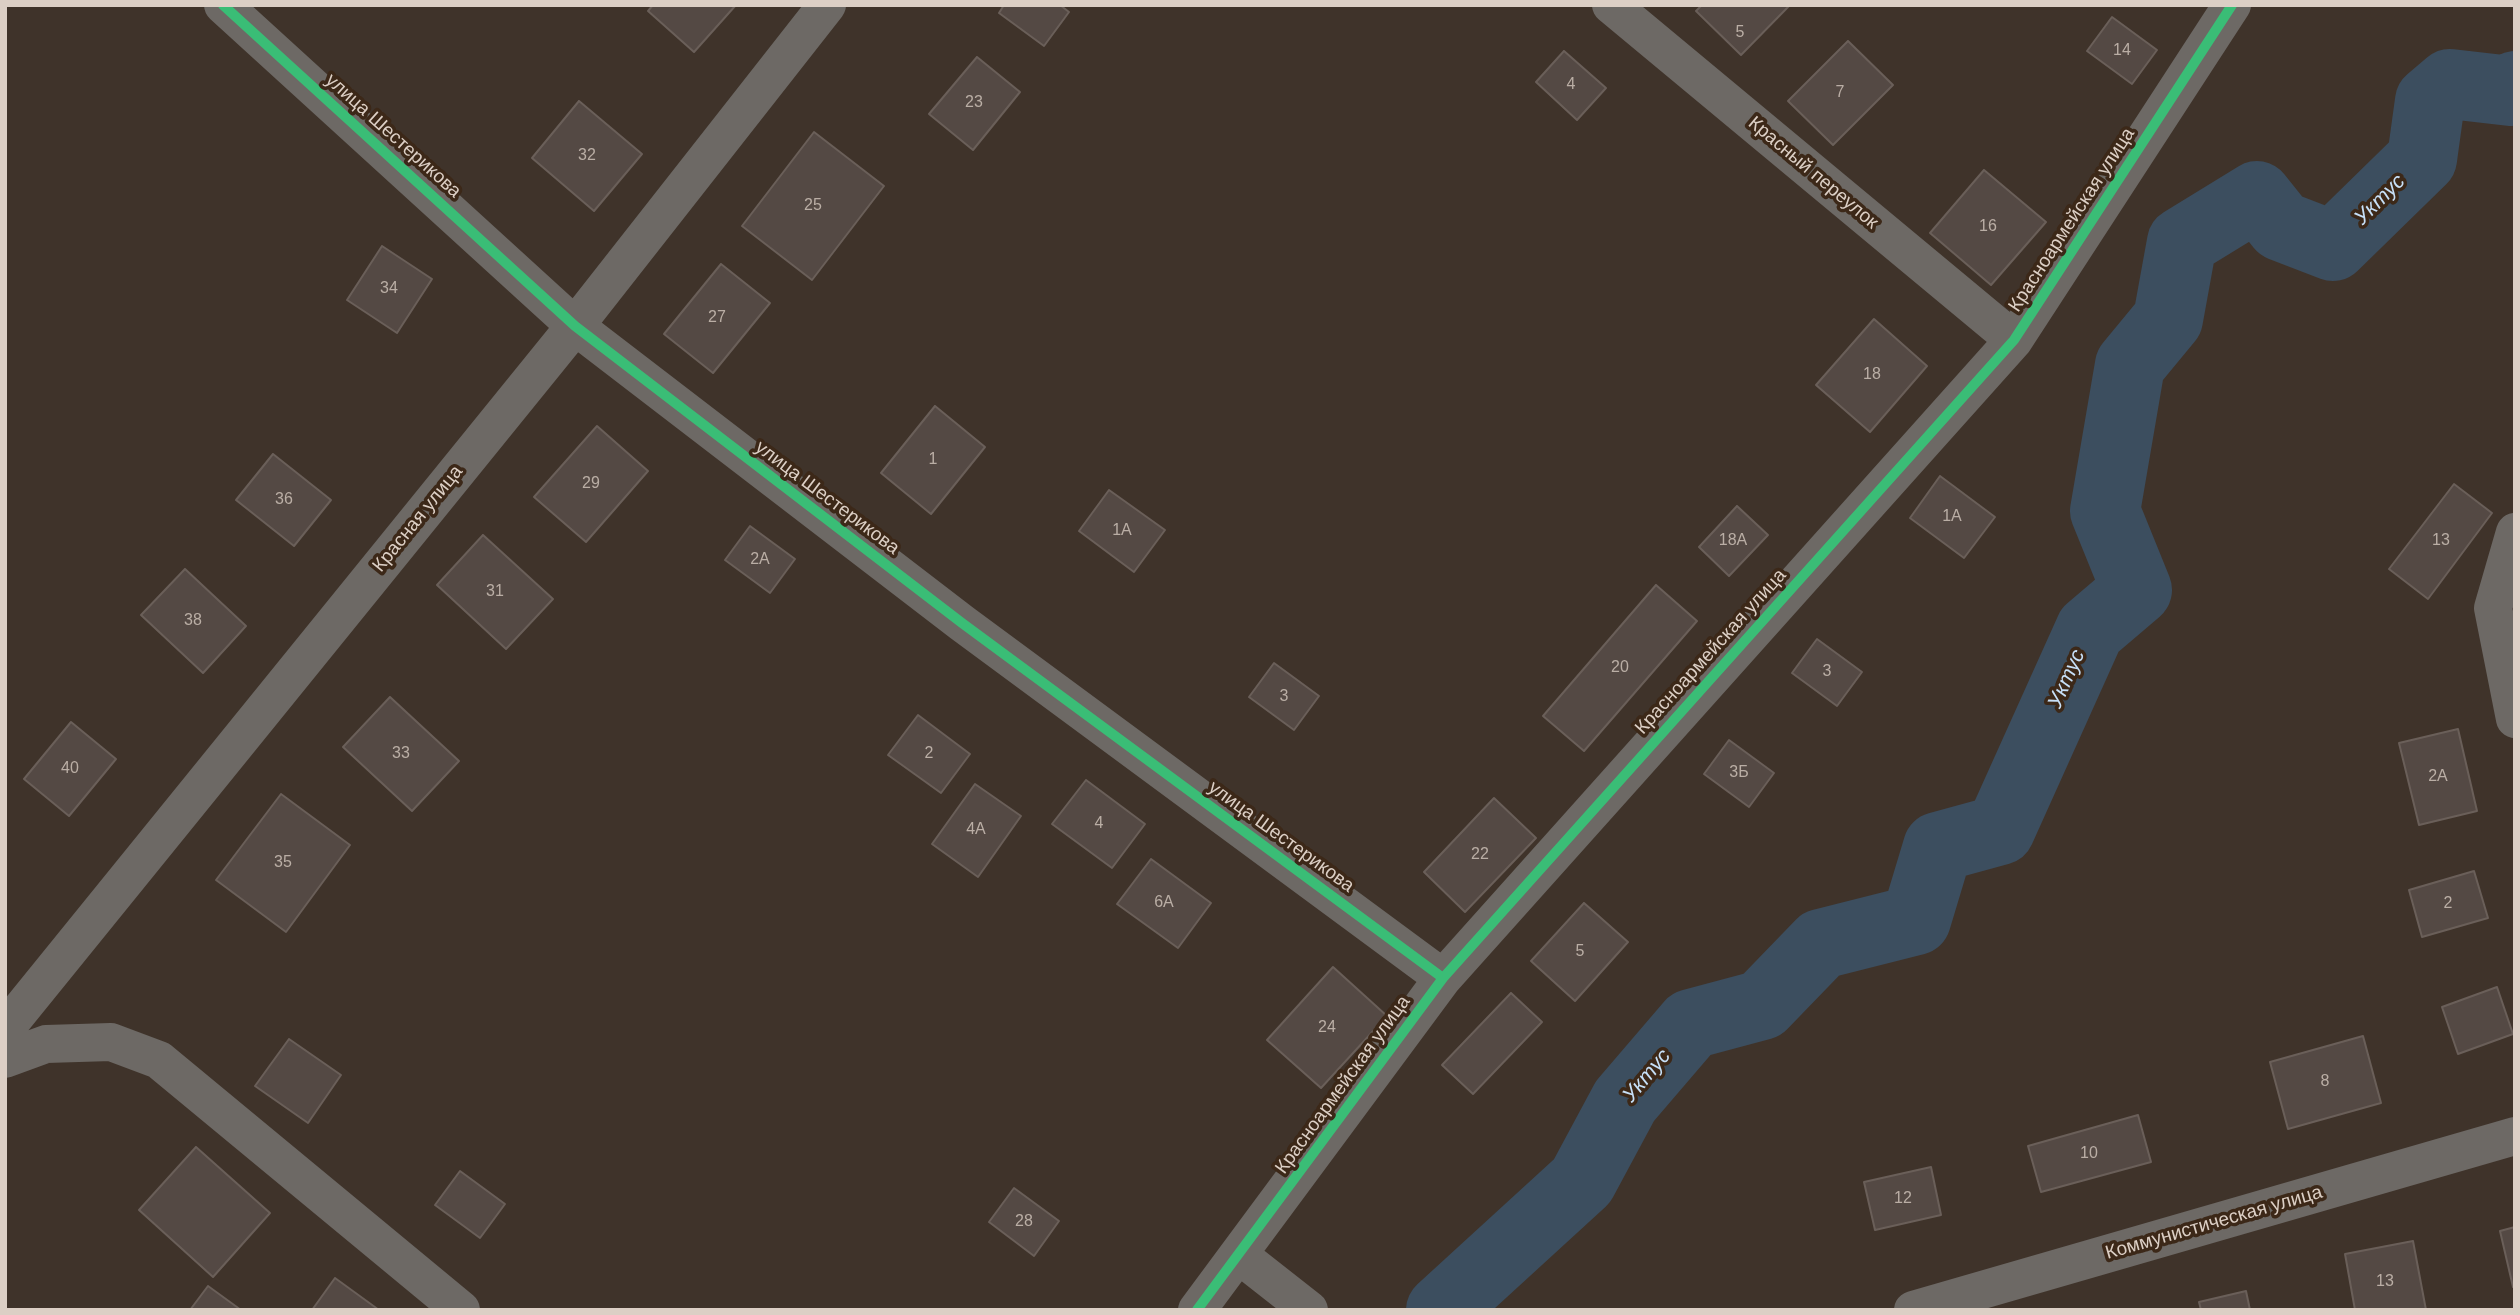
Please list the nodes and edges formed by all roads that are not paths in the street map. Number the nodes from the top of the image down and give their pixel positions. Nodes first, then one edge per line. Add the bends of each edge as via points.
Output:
1 (223, 5) edge
2 (827, 5) edge
3 (1611, 5) edge
4 (2232, 5) edge
5 (575, 326) junction
6 (2014, 340) junction
7 (2514, 533) edge
8 (2515, 719) edge
9 (1443, 978) junction
10 (5, 1029) edge
11 (5, 1059) edge
12 (2515, 1136) edge
13 (1239, 1255) junction
14 (461, 1310) edge
15 (1197, 1310) edge
16 (1309, 1310) edge
17 (1913, 1310) edge

1 - 5 street, улица Шестерикова
2 - 5 street, Красная улица
3 - 6 street, Красный переулок
4 - 6 street, Красноармейская улица
5 - 9 street, улица Шестерикова via 962,623
5 - 10 street, Красная улица
6 - 9 street, Красноармейская улица
7 - 8 street via 2493,608
9 - 13 street, Красноармейская улица
11 - 14 street via 46,1044 111,1042 159,1060
12 - 17 street, Коммунистическая улица
13 - 15 street, Красноармейская улица
13 - 16 street

